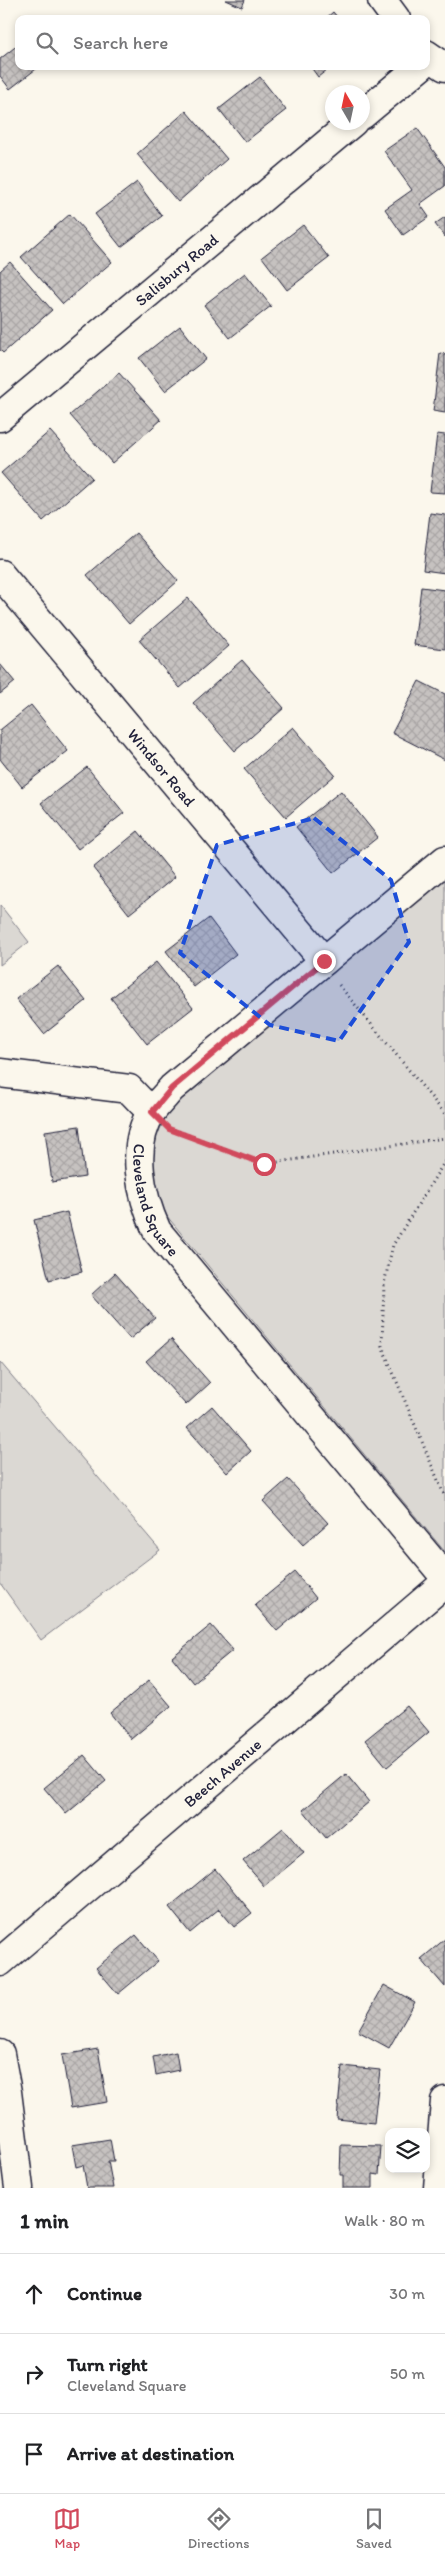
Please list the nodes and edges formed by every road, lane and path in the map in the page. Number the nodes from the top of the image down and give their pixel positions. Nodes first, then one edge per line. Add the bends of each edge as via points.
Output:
1 (382, 0) edge
2 (393, 15) edge
3 (419, 70) edge
4 (370, 109) edge
5 (344, 130) edge
6 (0, 417) edge
7 (0, 574) edge
8 (445, 860) edge
9 (324, 961) junction
10 (0, 1073) edge
11 (152, 1112) junction
12 (445, 1114) edge
13 (445, 1138) edge
14 (445, 1161) edge
15 (445, 1497) edge
16 (445, 1577) edge
17 (445, 1583) edge
18 (0, 1962) edge
19 (0, 2054) edge
20 (445, 2101) edge
21 (19, 2188) edge
22 (438, 2188) edge

1 - 2 street
3 - 4 street
5 - 6 street, Salisbury Road
7 - 9 street, Windsor Road
8 - 9 street, Cleveland Square
9 - 11 street, Cleveland Square via 172,1088
9 - 12 path via 332,976
10 - 11 street via 129,1089
11 - 13 path via 169,1129 264,1164
11 - 16 street, Cleveland Square via 142,1141 140,1173 145,1205 157,1231
14 - 15 path via 393,1244 384,1284 382,1346
17 - 18 street, Beech Avenue
19 - 21 street
20 - 22 street

